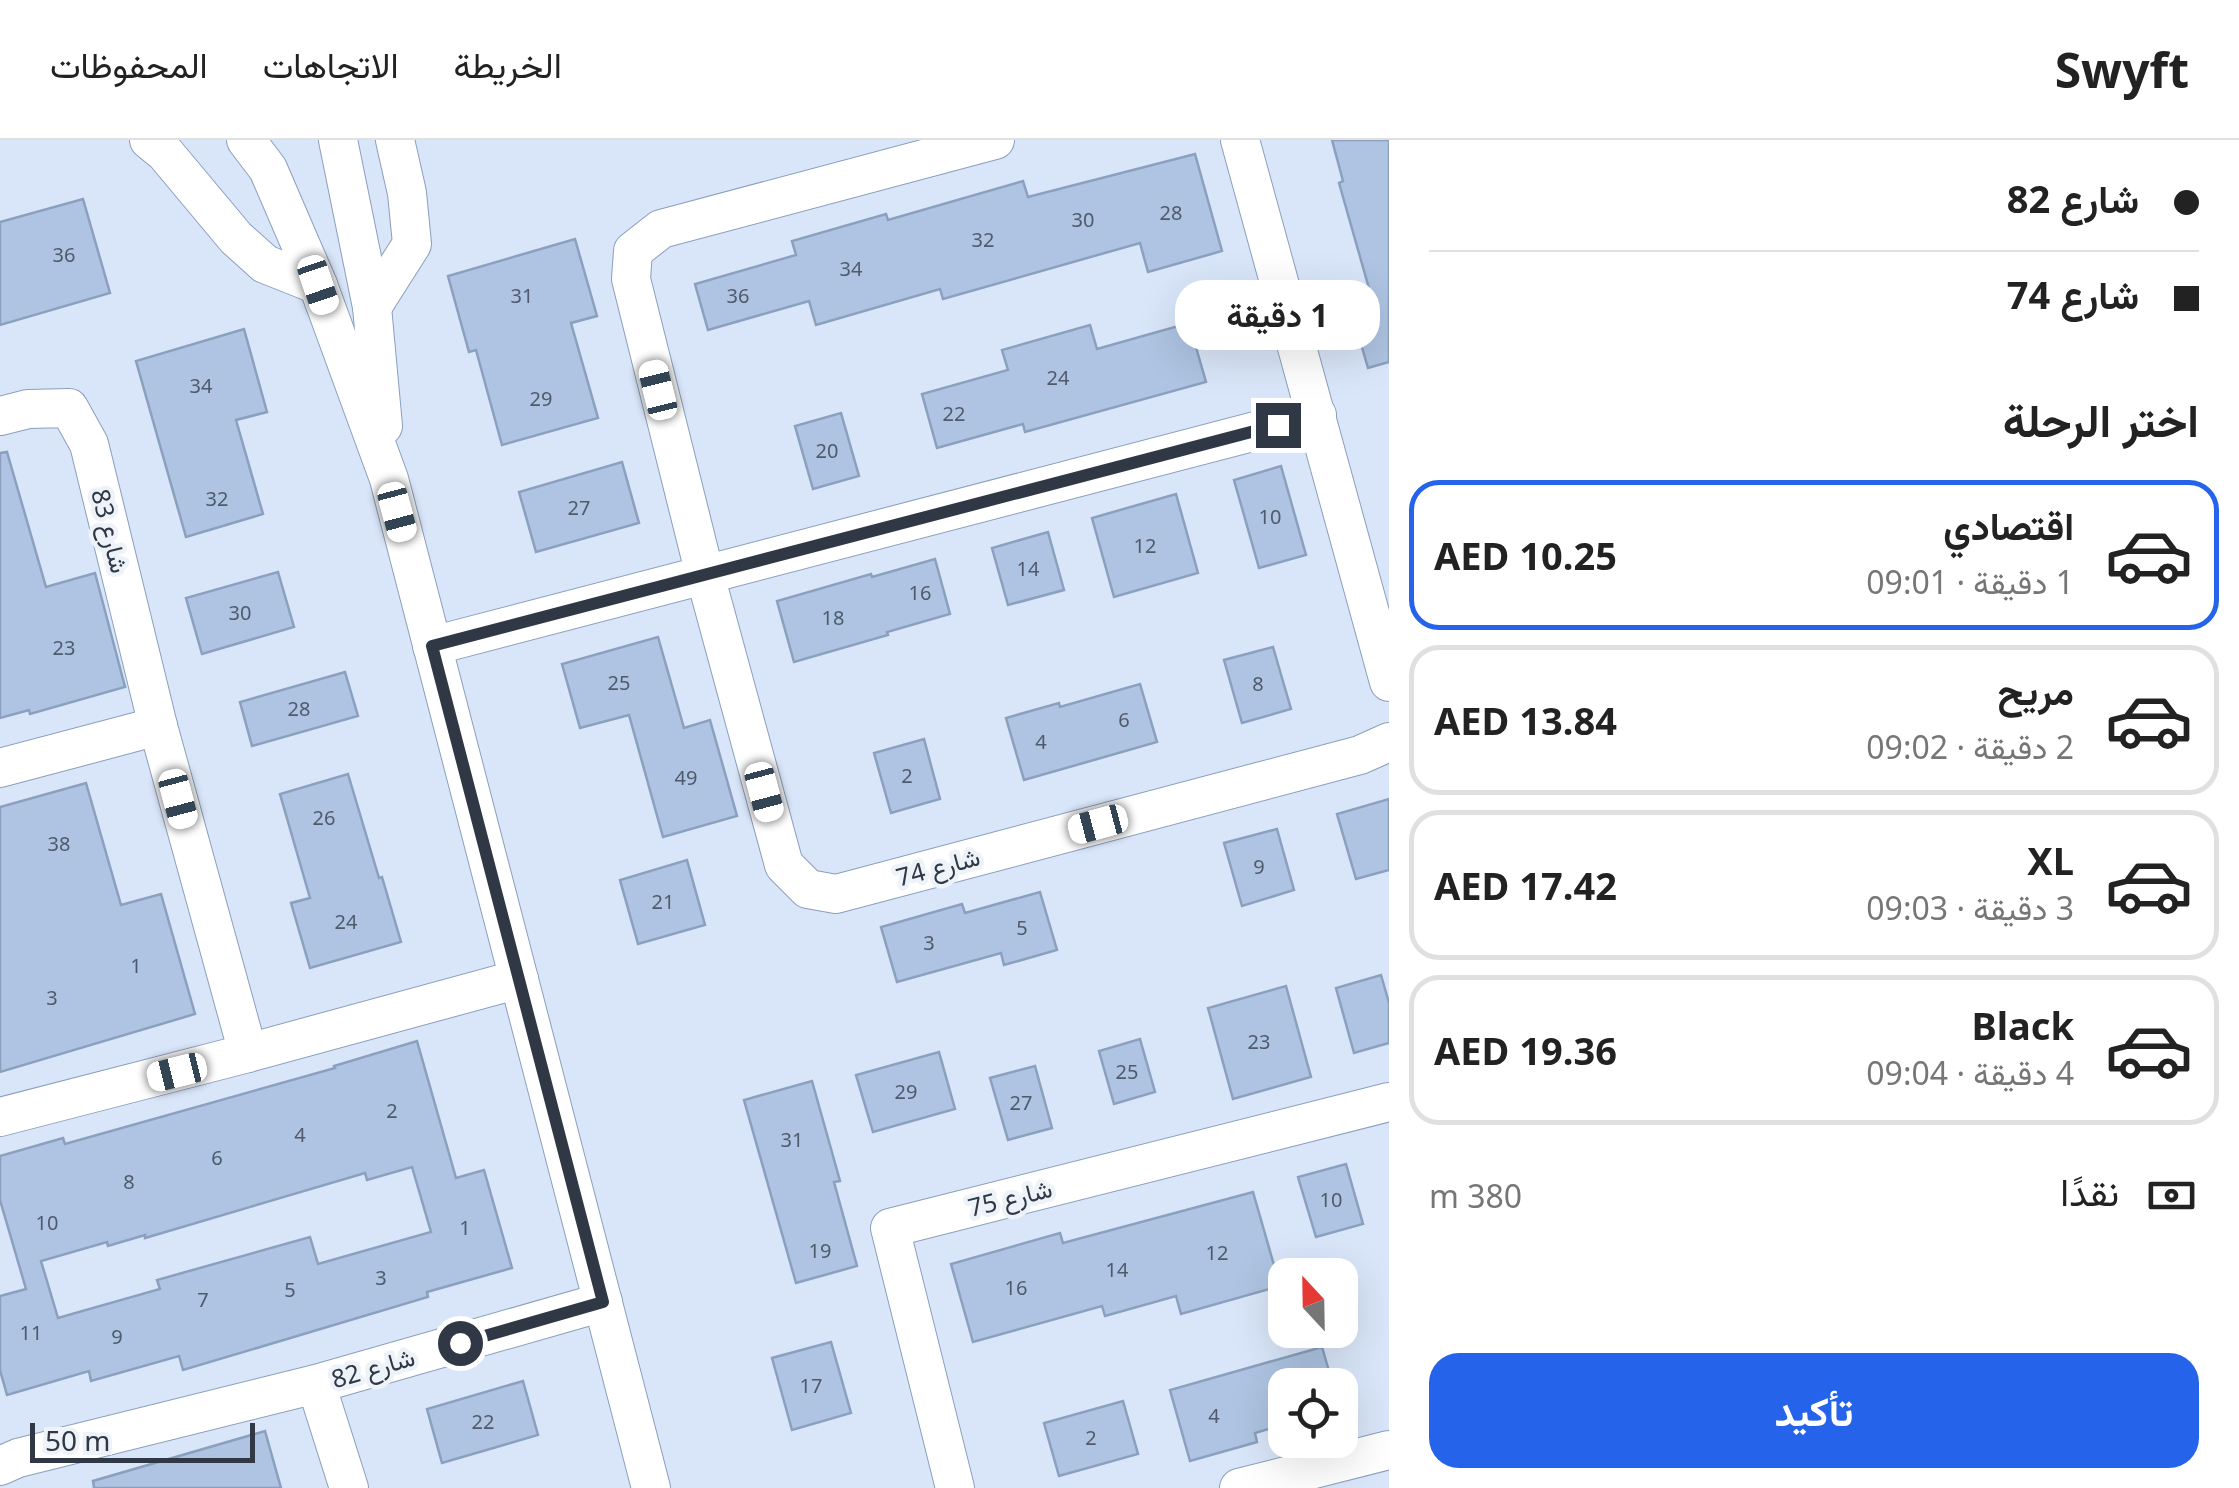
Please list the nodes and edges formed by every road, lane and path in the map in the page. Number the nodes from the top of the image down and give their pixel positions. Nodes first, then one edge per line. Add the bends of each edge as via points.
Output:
1 (149, 140) edge
2 (246, 140) edge
3 (338, 140) edge
4 (395, 140) edge
5 (995, 140) edge
6 (1240, 140) edge
7 (318, 285) junction
8 (372, 306) junction
9 (1316, 415) junction
10 (0, 416) edge
11 (388, 479) junction
12 (704, 575) junction
13 (432, 646) junction
14 (1389, 682) edge
15 (158, 726) junction
16 (1389, 742) edge
17 (0, 768) edge
18 (519, 979) junction
19 (248, 1054) junction
20 (1389, 1102) edge
21 (0, 1118) edge
22 (603, 1302) junction
23 (316, 1384) junction
24 (1389, 1450) edge
25 (0, 1468) edge
26 (5, 1488) edge
27 (348, 1488) edge
28 (651, 1488) edge
29 (955, 1488) edge
30 (1239, 1488) edge

1 - 7 street via 266,264
2 - 7 street via 268,168
3 - 8 street
4 - 8 street via 412,244
5 - 12 street, شارع 74 via 661,229 633,251 631,280
6 - 9 street
7 - 11 street
8 - 11 street
9 - 12 street
9 - 14 street
10 - 15 street, شارع 83 via 68,408 88,444
11 - 13 street
12 - 13 street
12 - 16 street, شارع 74 via 784,865 808,889 836,894
13 - 18 street
15 - 17 street
15 - 19 street, شارع 83
18 - 19 street
18 - 22 street
19 - 21 street
20 - 29 street, شارع 75 via 890,1228
22 - 23 street, شارع 82
22 - 28 street
23 - 25 street, شارع 82 via 18,1458
23 - 27 street, شارع 82
24 - 30 street
25 - 26 street, شارع 82

